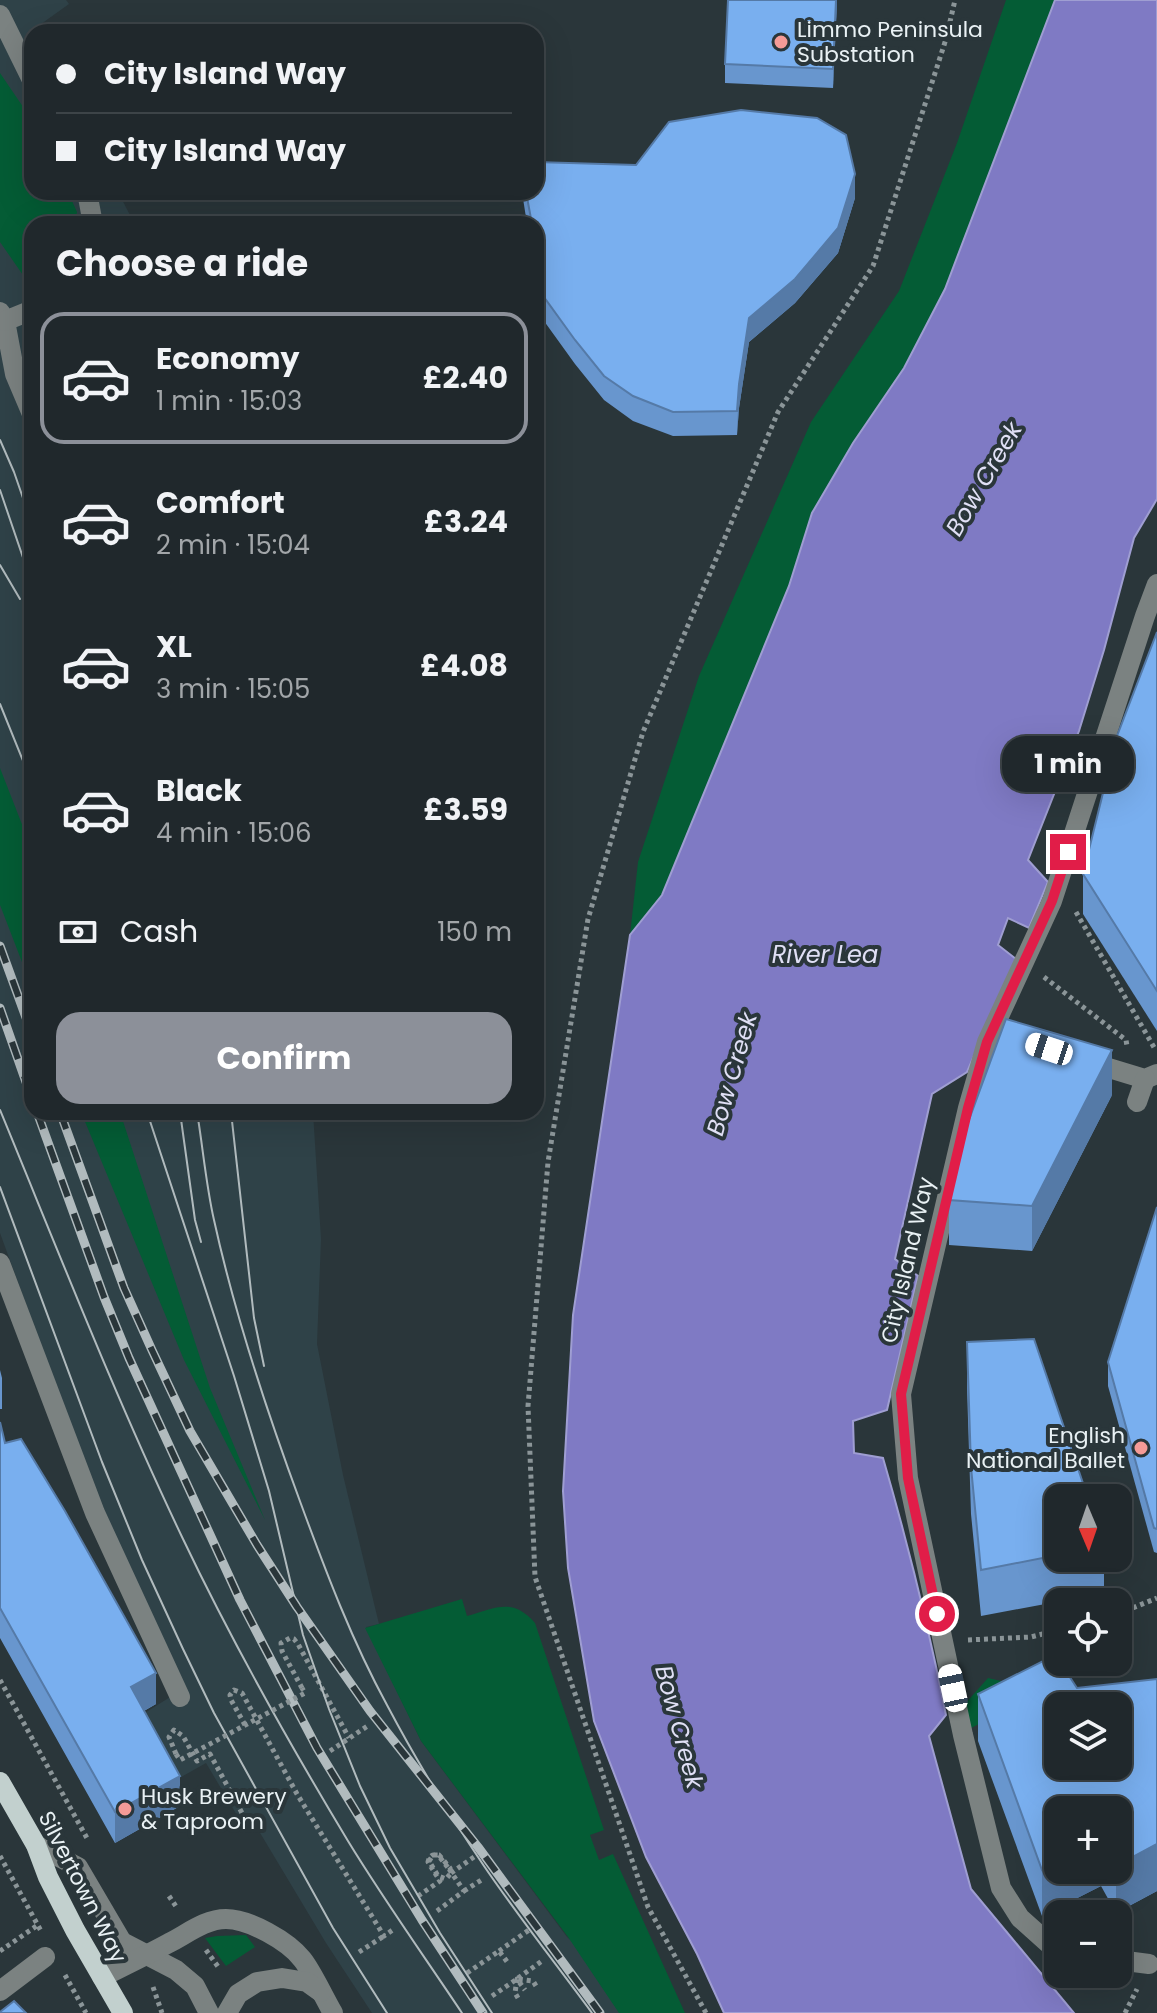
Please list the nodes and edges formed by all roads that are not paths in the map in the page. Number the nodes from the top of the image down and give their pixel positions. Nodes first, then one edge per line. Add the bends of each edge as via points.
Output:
1 (0, 15) edge
2 (24, 64) edge
3 (24, 312) edge
4 (3, 317) edge
5 (24, 395) edge
6 (1157, 584) edge
7 (1077, 1058) edge
8 (1145, 1077) edge
9 (1137, 1102) dead end
10 (0, 1263) edge
11 (180, 1697) dead end
12 (0, 1782) edge
13 (36, 1845) junction
14 (1044, 1939) edge
15 (145, 1954) junction
16 (45, 1957) dead end
17 (1132, 1962) edge
18 (1152, 1966) edge
19 (102, 1977) junction
20 (0, 1991) edge
21 (321, 1992) junction
22 (123, 2013) edge
23 (209, 2013) edge
24 (227, 2013) edge
25 (333, 2013) edge

1 - 2 street
3 - 4 street
4 - 5 street
6 - 14 street, City Island Way via 1052,901 999,1033 987,1042 901,1394 908,1478 1001,1888 1020,1918
7 - 8 street
8 - 9 street
10 - 11 street via 95,1513
12 - 13 main road, Silvertown Way
13 - 15 street via 78,1867 122,1942
13 - 19 main road, Silvertown Way
15 - 19 street
15 - 21 street via 210,1923 226,1919 251,1924 302,1958
15 - 23 street via 195,1986
16 - 20 street
17 - 18 street
19 - 22 main road, Silvertown Way
21 - 24 street via 307,1982 282,1978 257,1982 238,1994
21 - 25 street

